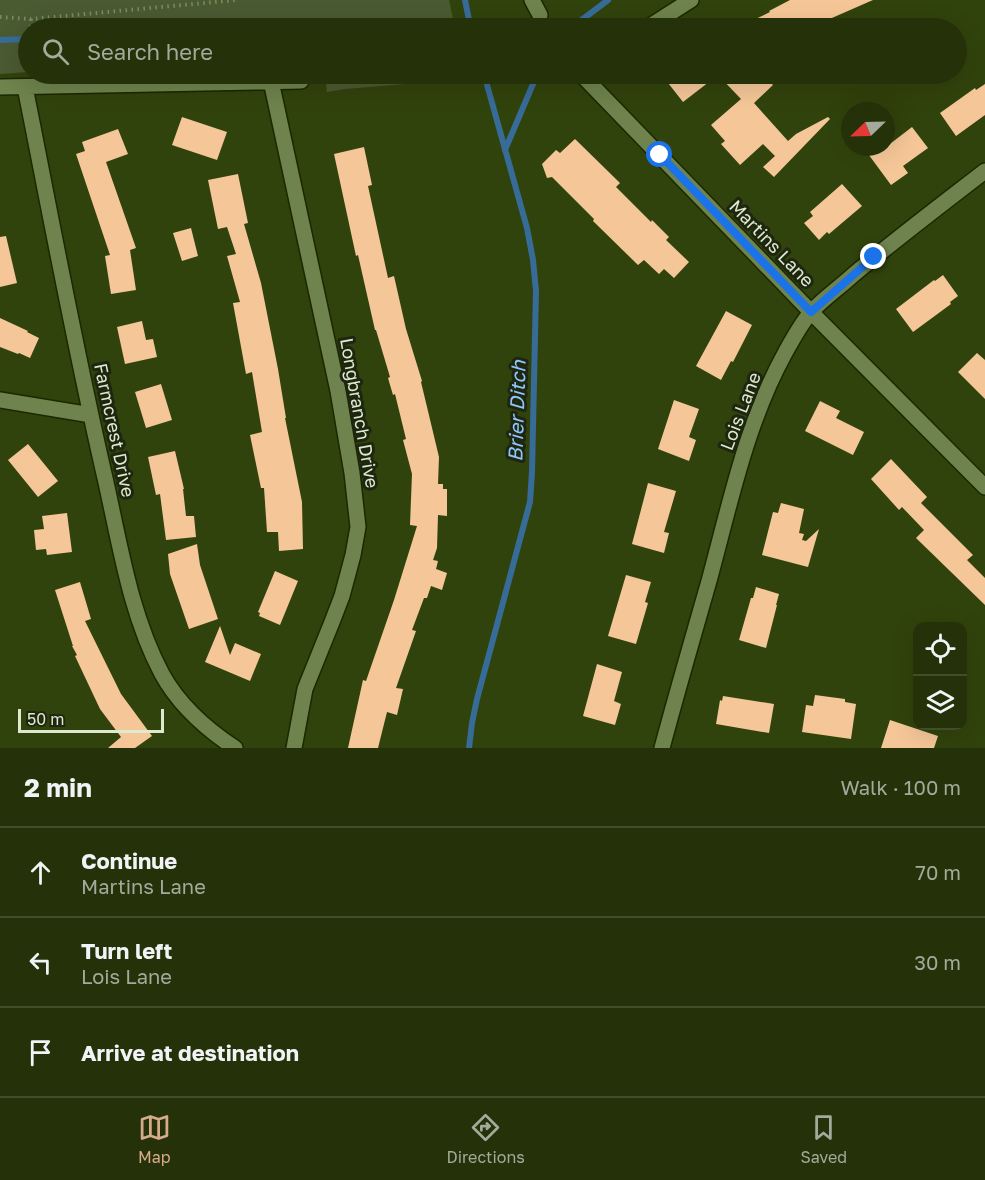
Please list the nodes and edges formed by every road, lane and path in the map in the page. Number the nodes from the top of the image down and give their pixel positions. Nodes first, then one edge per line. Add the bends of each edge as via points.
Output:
1 (237, 0) edge
2 (532, 0) edge
3 (691, 0) edge
4 (540, 15) dead end
5 (0, 17) edge
6 (18, 18) edge
7 (42, 18) edge
8 (663, 18) edge
9 (148, 84) edge
10 (272, 84) edge
11 (593, 84) edge
12 (0, 87) edge
13 (26, 87) junction
14 (985, 171) edge
15 (811, 312) junction
16 (0, 400) edge
17 (91, 416) junction
18 (985, 487) edge
19 (235, 748) edge
20 (294, 748) edge
21 (662, 748) edge

1 - 7 path
2 - 4 street
3 - 8 street
5 - 6 path
9 - 13 street
10 - 20 street, Longbranch Drive via 338,391 358,527 342,596 305,689
11 - 15 street, Martins Lane
12 - 13 street
13 - 17 street, Farmcrest Drive
14 - 15 street, Lois Lane via 874,257
15 - 18 street, Martins Lane
15 - 21 street, Lois Lane via 779,363 755,419
16 - 17 street
17 - 19 street, Farmcrest Drive via 130,589 145,635 176,695 192,714

